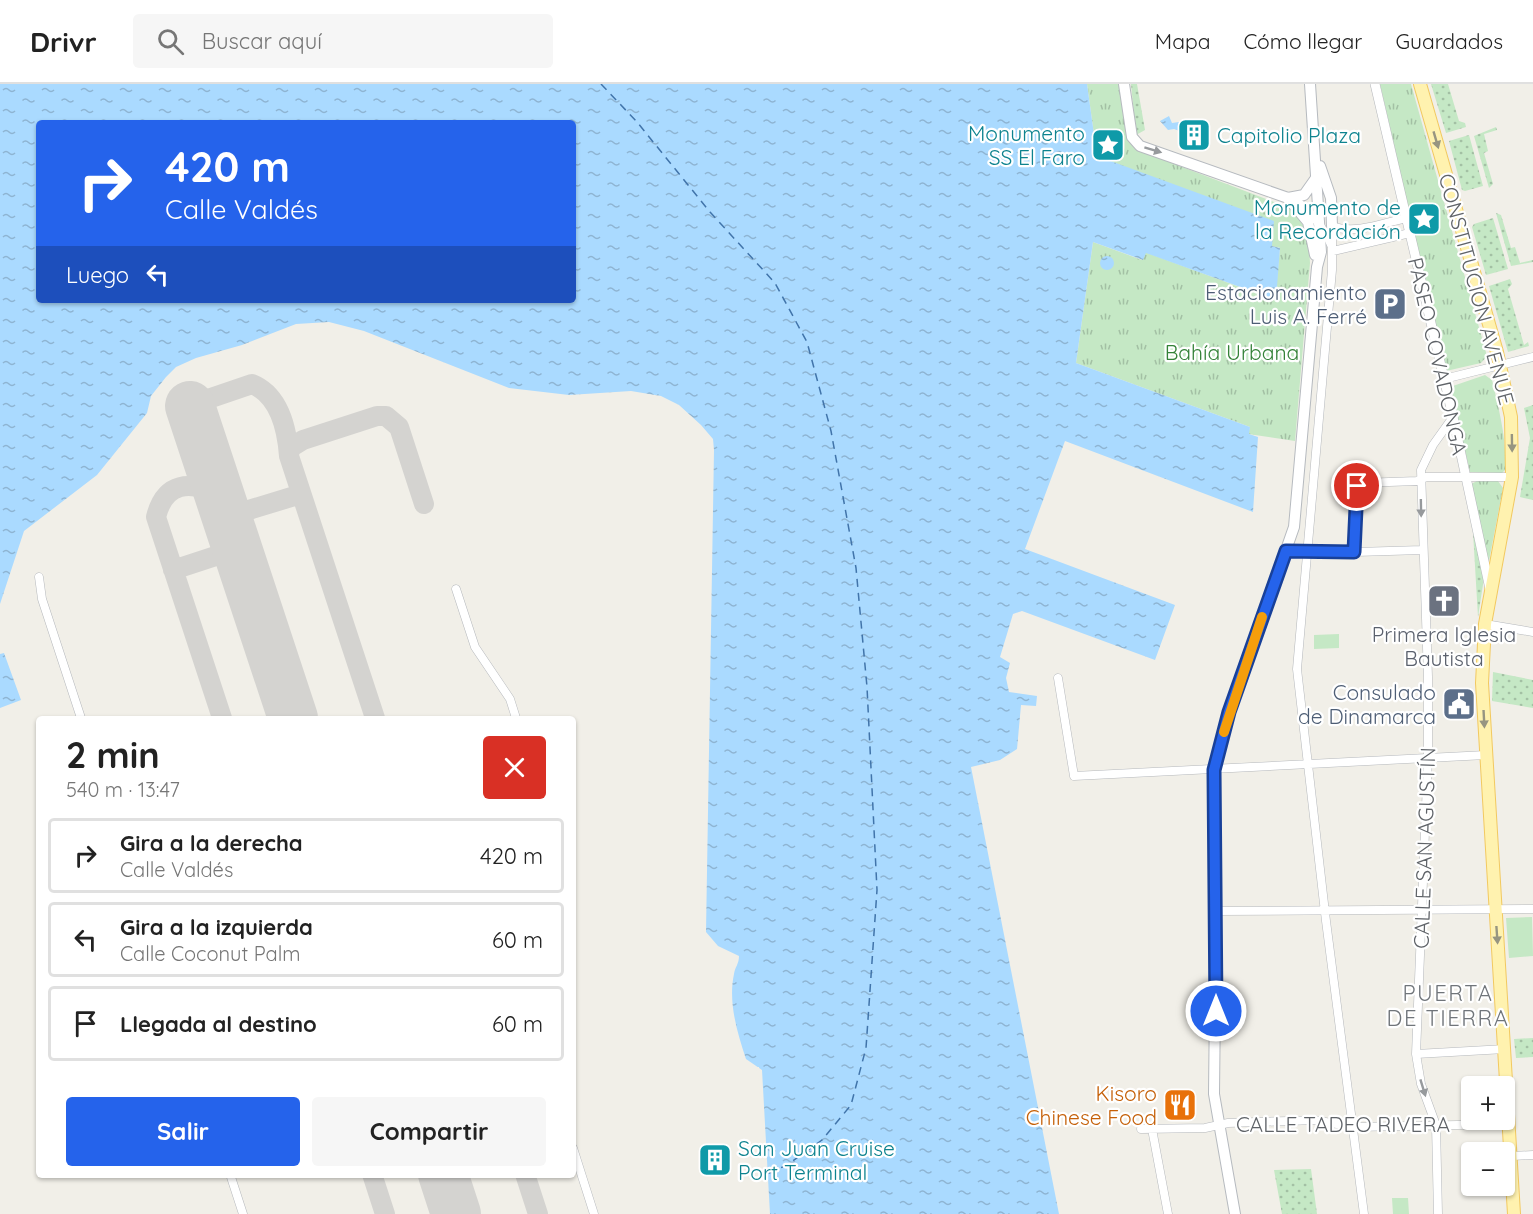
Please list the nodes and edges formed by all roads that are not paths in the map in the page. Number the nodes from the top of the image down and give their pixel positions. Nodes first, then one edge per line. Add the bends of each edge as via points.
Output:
1 (1124, 84) edge
2 (1310, 84) edge
3 (1375, 84) edge
4 (1420, 84) edge
5 (1315, 151) junction
6 (1316, 178) junction
7 (1288, 198) junction
8 (1407, 218) junction
9 (1332, 226) junction
10 (1320, 228) junction
11 (1410, 233) junction
12 (1333, 251) junction
13 (1317, 267) junction
14 (1533, 357) edge
15 (1500, 365) junction
16 (1444, 379) junction
17 (1453, 417) junction
18 (1466, 477) junction
19 (1512, 477) junction
20 (1421, 480) junction
21 (1422, 550) junction
22 (1286, 551) junction
23 (1354, 552) junction
24 (1309, 553) junction
25 (39, 576) dead end
26 (456, 589) dead end
27 (1491, 594) junction
28 (1485, 624) junction
29 (1533, 632) edge
30 (1058, 678) dead end
31 (80, 716) edge
32 (515, 716) edge
33 (1486, 755) junction
34 (1428, 757) junction
35 (1308, 765) junction
36 (1214, 770) junction
37 (1533, 909) edge
38 (1496, 910) junction
39 (1216, 911) junction
40 (1324, 912) junction
41 (1422, 912) junction
42 (1505, 1049) junction
43 (1416, 1054) junction
44 (1507, 1076) edge
45 (1217, 1125) junction
46 (1436, 1125) junction
47 (1461, 1125) edge
48 (1354, 1127) junction
49 (1141, 1129) dead end
50 (1152, 1129) junction
51 (1533, 1155) edge
52 (1515, 1156) edge
53 (576, 1157) edge
54 (231, 1178) edge
55 (1513, 1196) edge
56 (243, 1214) edge
57 (594, 1214) edge
58 (1168, 1214) edge
59 (1235, 1214) edge
60 (1364, 1214) edge
61 (1438, 1214) edge
62 (1514, 1214) edge

1 -> 7 main road via 1132,137 1140,146
2 - 5 main road
3 - 8 street, PASEO COVADONGA
4 -> 15 main road, CONSTITUCION AVENUE
5 - 6 main road
5 - 9 main road via 1331,198
6 - 7 main road via 1304,195
6 - 10 main road
7 - 10 street via 1299,204
7 - 13 main road via 1311,230
8 - 9 street via 1356,229
8 - 11 street, PASEO COVADONGA
9 - 12 street
10 - 12 street
10 - 13 main road
11 - 12 street
11 - 16 street, PASEO COVADONGA
12 - 24 street
13 - 22 main road via 1300,480 1294,527
14 - 15 street
15 - 16 street
15 -> 19 main road, CONSTITUCION AVENUE via 1511,417
16 - 17 street, PASEO COVADONGA
17 - 18 street, PASEO COVADONGA
17 - 20 street, CALLE SAN AGUSTÍN via 1423,463
18 - 19 street
18 - 20 street
18 - 27 street, PASEO COVADONGA
19 - 27 main road, CONSTITUCION AVENUE
20 -> 21 street, CALLE SAN AGUSTÍN
20 - 23 street via 1357,486
21 - 23 street
21 - 34 street, CALLE SAN AGUSTÍN
22 - 24 street
22 - 36 main road via 1229,712
23 - 24 street
24 - 35 street via 1297,669
25 - 31 street via 42,599
26 - 32 street via 475,647 510,699
27 - 28 main road, CONSTITUCION AVENUE
28 - 29 street
28 -> 33 main road, CONSTITUCION AVENUE via 1482,687
30 - 36 street via 1074,776
33 - 34 street
33 - 38 main road, CONSTITUCION AVENUE
34 - 35 street
34 - 41 street, CALLE SAN AGUSTÍN
35 - 36 street
35 - 40 street
36 - 39 main road
37 - 38 street
38 - 41 street
38 -> 42 main road, CONSTITUCION AVENUE
39 - 40 street
39 - 45 main road via 1213,1067
40 - 41 street
40 - 48 street
41 - 43 street, CALLE SAN AGUSTÍN
42 - 43 street
42 - 44 main road, CONSTITUCION AVENUE
43 -> 46 street, CALLE SAN AGUSTÍN via 1421,1084
45 - 48 street, CALLE TADEO RIVERA via 1314,1120
45 - 50 street, CALLE TADEO RIVERA
45 - 59 main road
46 - 47 street, CALLE TADEO RIVERA
46 - 48 street, CALLE TADEO RIVERA
46 - 61 street, CALLE SAN AGUSTÍN
48 - 60 street
49 - 50 street, CALLE TADEO RIVERA
50 - 58 street
51 - 52 street
53 - 57 street
54 - 56 street
55 - 62 main road, CONSTITUCION AVENUE

